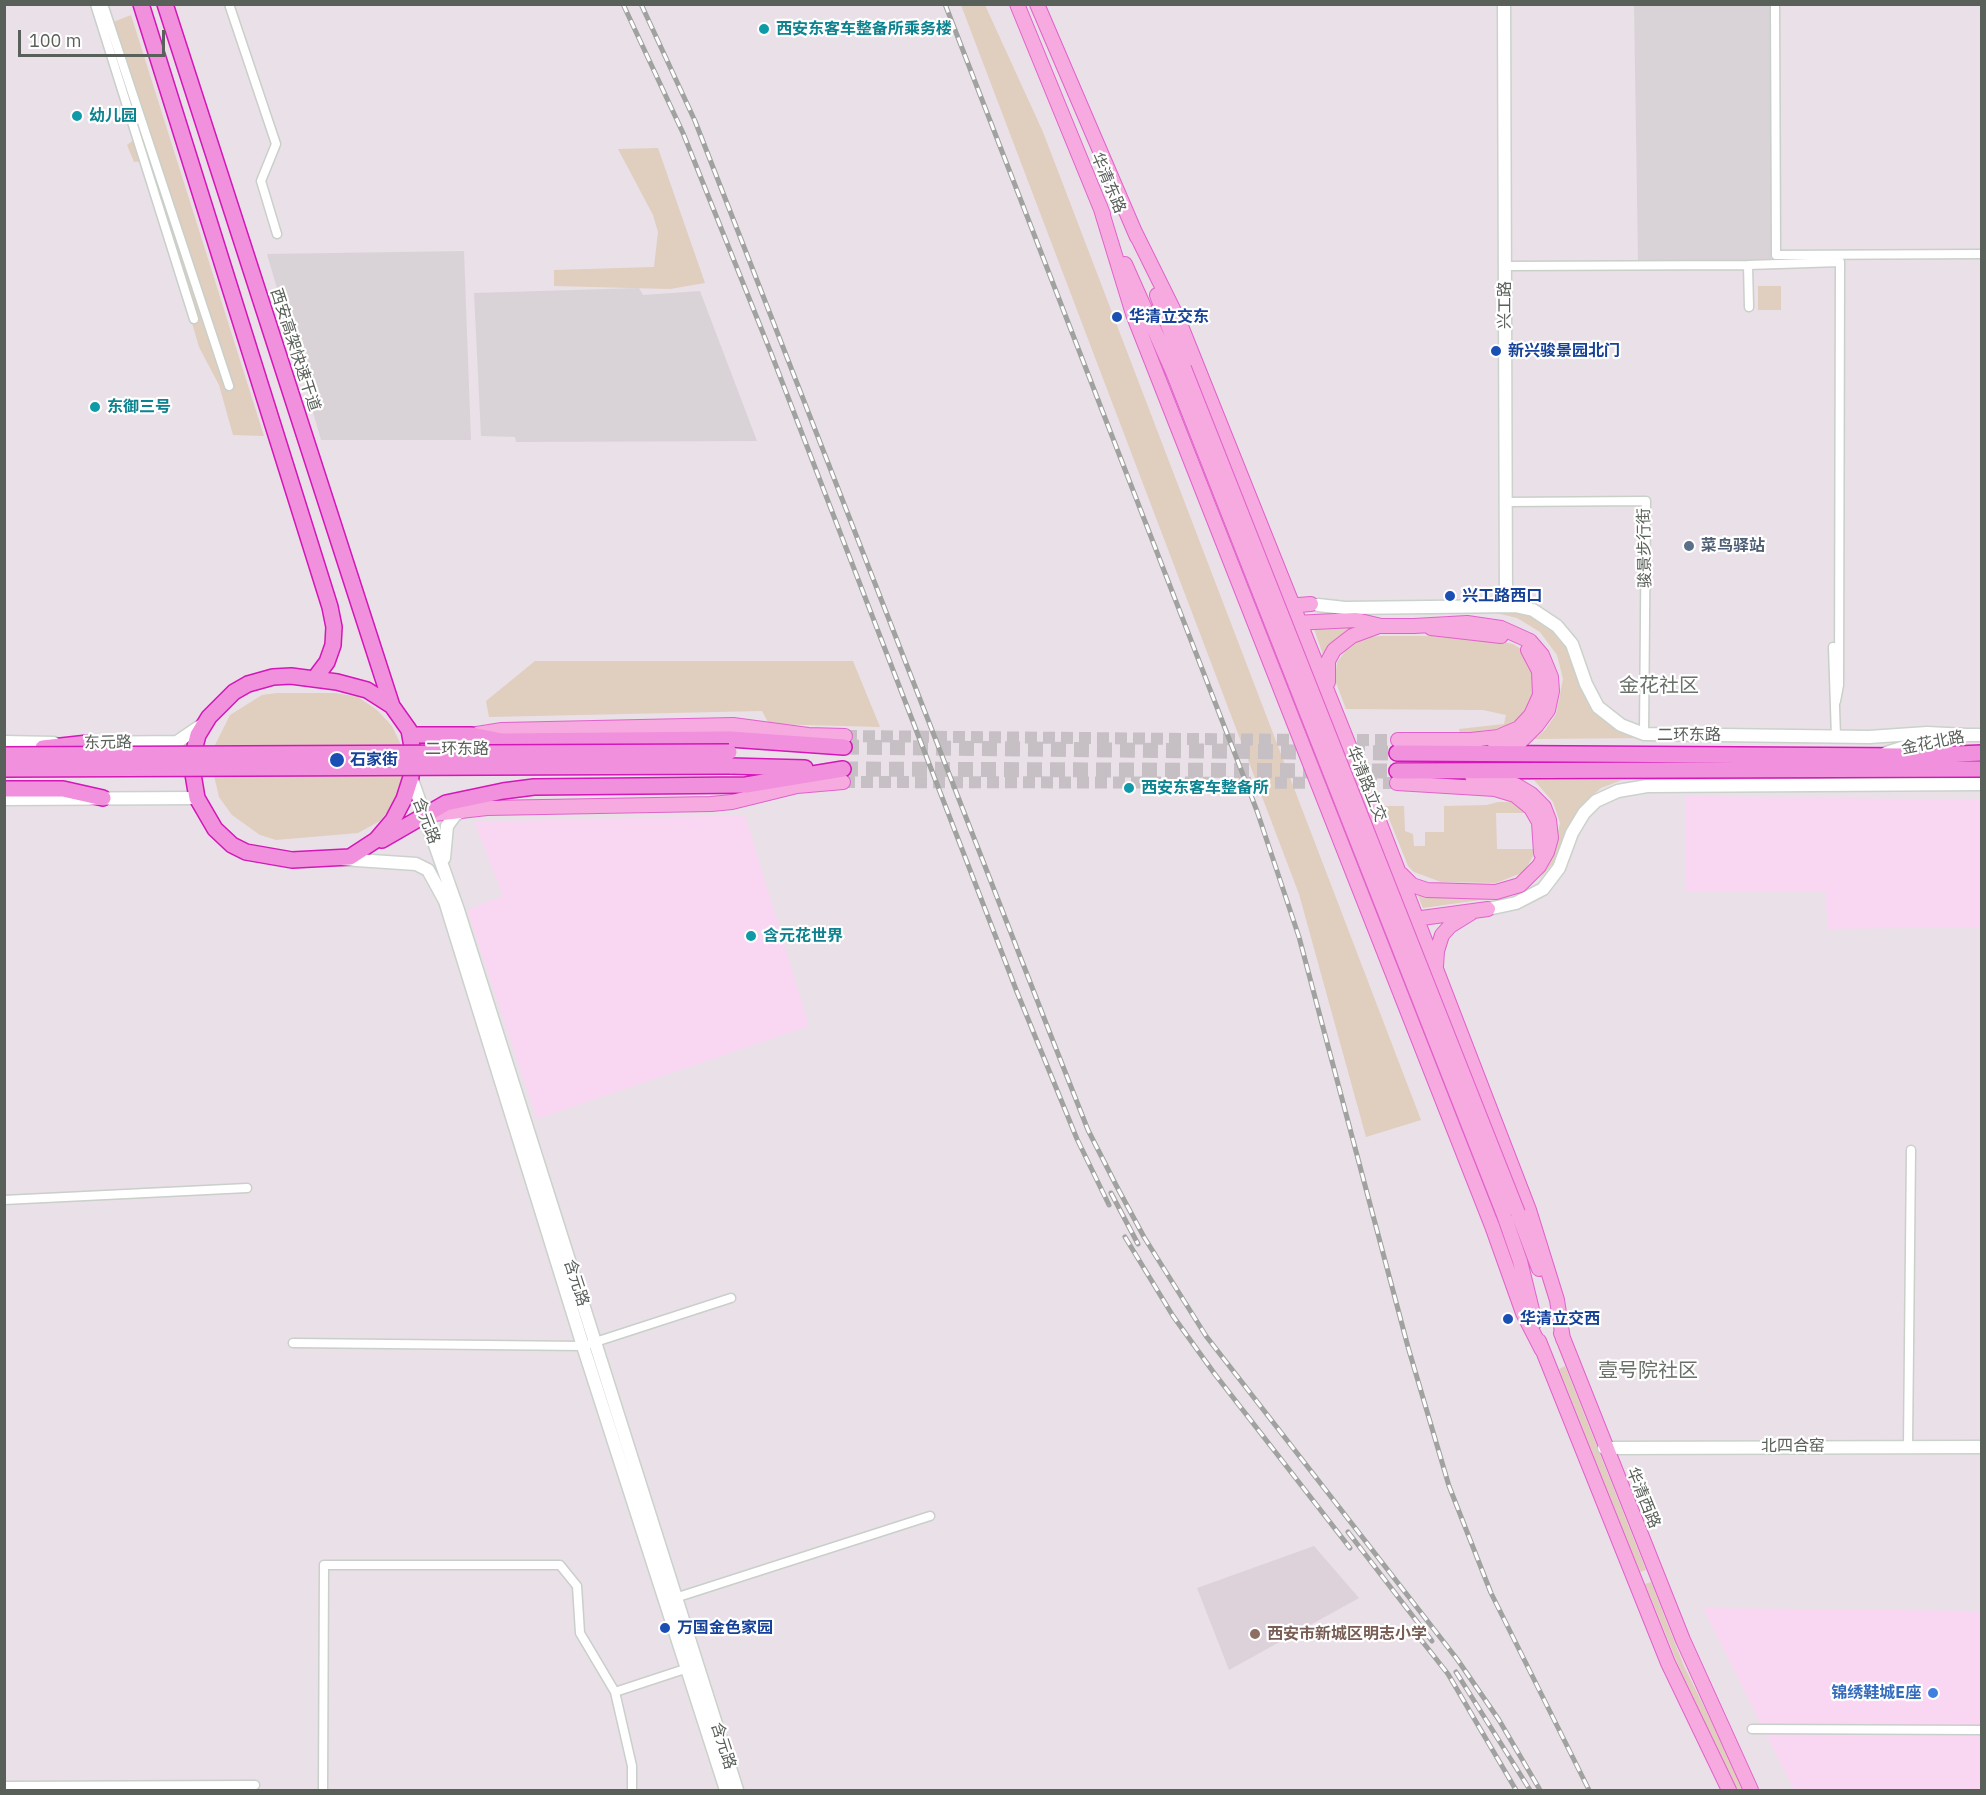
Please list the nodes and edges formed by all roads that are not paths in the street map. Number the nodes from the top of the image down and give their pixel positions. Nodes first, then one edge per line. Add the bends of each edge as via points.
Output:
1 (95, 4) edge
2 (103, 4) edge
3 (165, 4) edge
4 (229, 4) edge
5 (1017, 4) edge
6 (1037, 4) edge
7 (1504, 4) edge
8 (1776, 4) edge
9 (141, 5) edge
10 (1100, 206) junction
11 (1134, 230) junction
12 (277, 234) dead end
13 (1982, 254) edge
14 (1504, 266) junction
15 (1748, 266) junction
16 (1749, 307) dead end
17 (194, 319) dead end
18 (1179, 370) junction
19 (229, 386) dead end
20 (1506, 502) junction
21 (1283, 575) junction
22 (1294, 603) junction
23 (1314, 604) junction
24 (1506, 606) junction
25 (1251, 617) junction
26 (1319, 620) junction
27 (1301, 621) junction
28 (1381, 626) junction
29 (1414, 626) junction
30 (1258, 634) junction
31 (1833, 647) dead end
32 (315, 678) junction
33 (1836, 701) junction
34 (1333, 704) junction
35 (392, 706) junction
36 (1340, 720) junction
37 (205, 722) junction
38 (1297, 734) junction
39 (1644, 734) junction
40 (410, 735) junction
41 (472, 735) junction
42 (1967, 735) junction
43 (1982, 735) edge
44 (1836, 737) junction
45 (845, 741) joint
46 (4, 742) edge
47 (88, 744) junction
48 (814, 746) junction
49 (1397, 747) joint
50 (4, 748) edge
51 (1479, 753) junction
52 (1886, 753) junction
53 (1982, 753) edge
54 (4, 754) edge
55 (729, 759) junction
56 (4, 769) edge
57 (1982, 769) edge
58 (1886, 770) junction
59 (1437, 771) junction
60 (843, 776) junction
61 (411, 777) junction
62 (1397, 777) joint
63 (1982, 783) edge
64 (4, 789) edge
65 (503, 791) junction
66 (1369, 796) junction
67 (103, 798) junction
68 (197, 798) junction
69 (4, 799) edge
70 (1327, 810) junction
71 (461, 812) junction
72 (423, 816) junction
73 (366, 849) junction
74 (341, 859) junction
75 (1395, 864) junction
76 (1534, 873) junction
77 (446, 874) junction
78 (1488, 909) junction
79 (1415, 917) junction
80 (1375, 932) junction
81 (1439, 979) junction
82 (1911, 1150) dead end
83 (247, 1188) dead end
84 (4, 1200) edge
85 (1511, 1214) junction
86 (731, 1298) dead end
87 (1563, 1339) junction
88 (293, 1343) dead end
89 (596, 1343) junction
90 (583, 1346) junction
91 (1542, 1350) junction
92 (1908, 1445) junction
93 (1982, 1447) edge
94 (1605, 1448) junction
95 (930, 1516) dead end
96 (675, 1598) junction
97 (692, 1667) junction
98 (615, 1692) junction
99 (1752, 1729) dead end
100 (1982, 1730) edge
101 (255, 1785) dead end
102 (4, 1786) edge
103 (323, 1791) edge
104 (632, 1791) edge
105 (726, 1791) edge
106 (737, 1791) edge
107 (1729, 1791) edge
108 (1751, 1791) edge

1 - 17 street
2 - 19 street
3 - 35 highway, 西安高架快速干道
4 - 12 street via 276,144 261,181
5 - 10 main road, 华清东路
6 - 11 main road, 华清东路
7 - 14 main road, 兴工路
8 - 13 street via 1776,255
9 - 32 highway via 330,607 333,645
10 - 18 main road, 华清东路
10 - 25 main road via 1133,314
11 - 18 main road, 华清东路
11 - 21 main road via 1179,321
14 - 15 street
14 - 20 main road, 兴工路
15 - 16 street
15 - 33 street via 1840,262
18 - 85 main road, 华清路立交, bridge
20 - 24 main road, 兴工路
20 - 39 street, 骏景步行街 via 1646,501
21 - 22 main road
21 - 23 main road via 1294,594
22 - 23 main road
22 - 25 main road
22 - 27 main road
23 - 24 main road via 1345,608
23 - 26 main road via 1308,611 1310,618
24 - 39 main road via 1533,610 1557,626 1575,649 1598,707 1621,725
25 - 30 main road
26 - 27 main road
26 - 28 main road via 1356,620
27 - 30 main road
27 - 34 main road
28 - 29 main road
28 - 34 main road via 1352,636 1331,654 1327,678
29 - 49 main road via 1516,641 1534,656 1540,695 1528,720 1505,734
29 - 51 main road via 1462,622 1501,628 1530,641 1546,663 1552,691 1545,716 1520,742
30 - 38 main road
31 - 33 street
32 - 35 highway via 359,687
32 - 37 highway via 282,676 254,681 234,693
33 - 44 street
34 - 36 main road
35 - 40 highway
36 - 38 main road via 1338,733 1313,741
36 - 66 main road
37 - 47 main road, 东元路 via 177,742
37 - 68 highway via 191,762
38 - 70 main road
39 - 44 main road
40 - 41 highway
40 - 61 highway
41 - 45 main road via 502,730 733,725
41 - 48 highway via 502,741 730,739
42 - 43 main road, 金花北路
42 - 44 main road
42 - 52 main road, 金花北路
45 - 48 highway
46 - 47 main road, 东元路
47 - 50 highway
48 - 55 highway
49 - 51 highway, 二环东路
51 - 52 highway, 二环东路
52 - 53 highway, 二环东路
54 - 55 highway, 二环东路, bridge
55 - 56 highway, 二环东路, bridge
55 - 60 highway
57 - 58 highway
58 - 59 highway
58 - 63 main road
59 - 62 highway
59 - 76 main road via 1504,781 1526,790 1540,802 1550,820 1551,838
60 - 65 highway via 746,784 534,787
60 - 71 main road via 711,804 487,808
61 - 72 main road, 含元路
61 - 73 highway via 399,809
62 - 76 main road via 1495,789 1520,798 1534,813 1541,830 1541,856
63 - 78 main road via 1647,786 1618,791 1596,801 1584,813 1559,868 1543,889 1516,903
64 - 67 highway via 63,789
65 - 71 main road
65 - 72 highway via 446,803
66 - 70 main road via 1360,788 1333,796
66 - 75 main road
67 - 68 main road
67 - 69 main road
68 - 74 highway via 215,829 246,852 281,859
70 - 80 main road
71 - 72 main road
71 - 77 main road via 452,818 445,832
72 - 73 highway
72 - 77 main road, 含元路
73 - 74 highway
74 - 90 main road, 含元路 via 410,862 433,877 448,912
75 - 76 main road via 1412,885 1442,892 1509,891
75 - 79 main road
77 - 89 main road, 含元路
78 - 79 main road
78 - 81 main road via 1464,917 1442,935 1436,956
79 - 80 main road
79 - 81 main road
80 - 91 main road via 1523,1313
81 - 87 main road via 1529,1210 1557,1300
82 - 92 street
83 - 84 street
85 - 87 main road, 华清西路
85 - 91 main road
86 - 89 street
87 - 94 main road, 华清西路
88 - 90 street
89 - 90 street
89 - 96 main road, 含元路
90 - 97 main road, 含元路
91 - 107 main road via 1668,1663
92 - 93 main road, 北四合窑
92 - 94 main road, 北四合窑
94 - 108 main road, 华清西路 via 1683,1640
95 - 96 street
96 - 97 main road, 含元路
97 - 98 street
97 - 105 main road, 含元路
97 - 106 main road, 含元路
98 - 103 street via 580,1633 577,1586 560,1565 324,1565
98 - 104 street via 632,1766
99 - 100 street
101 - 102 street

